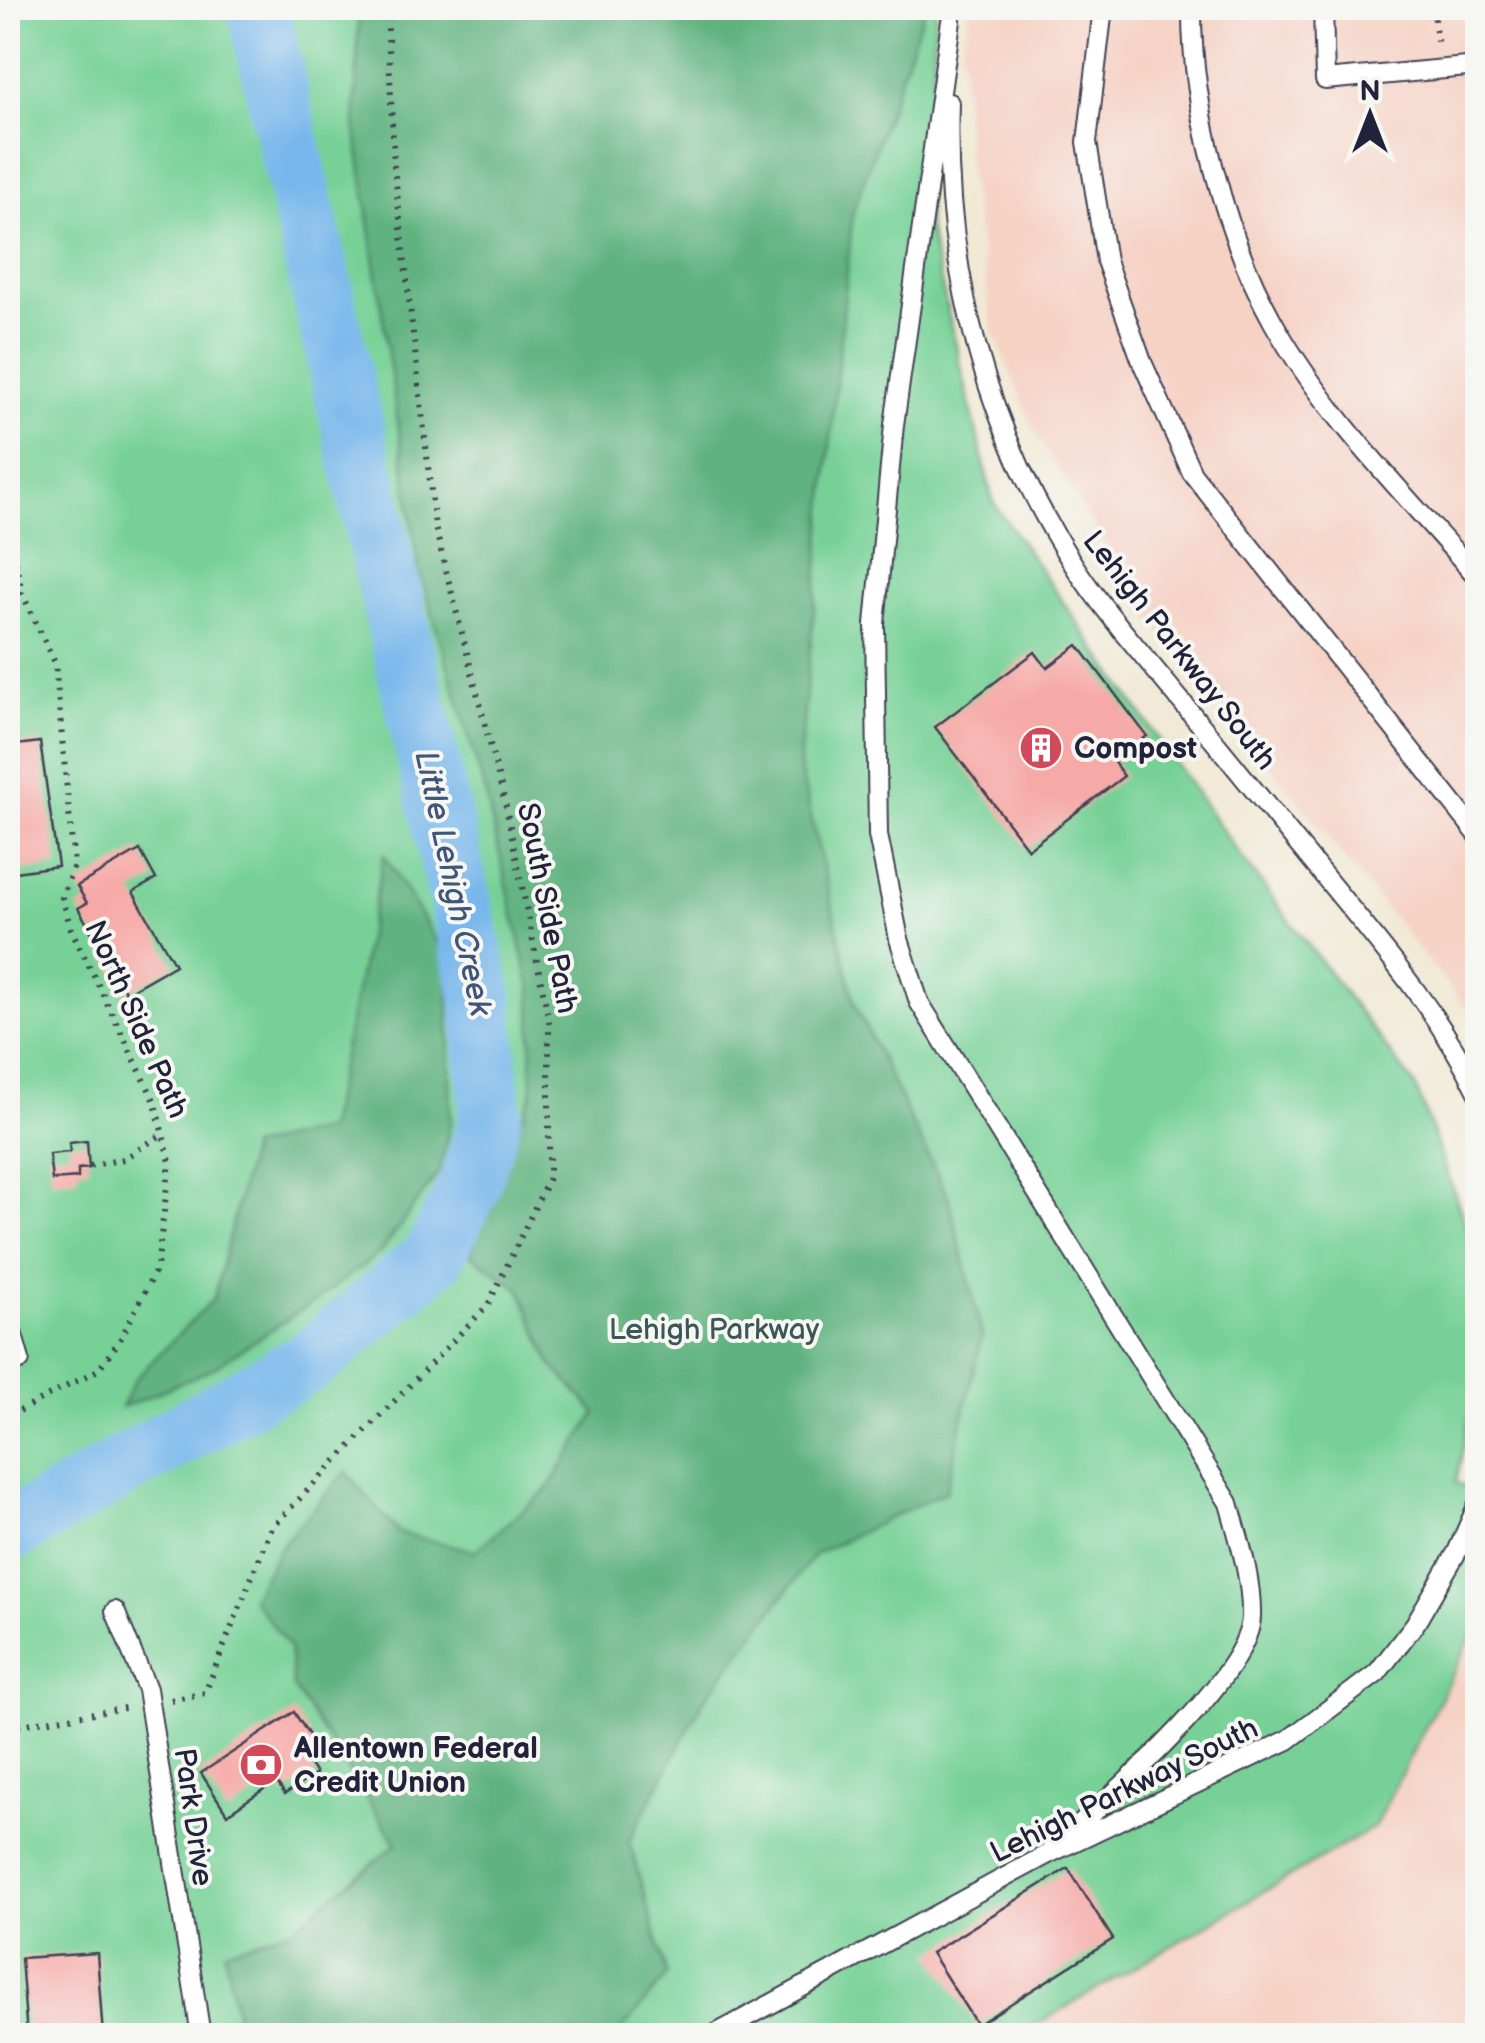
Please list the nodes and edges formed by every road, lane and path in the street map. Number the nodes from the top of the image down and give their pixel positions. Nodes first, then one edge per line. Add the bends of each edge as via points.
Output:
1 (387, 8) edge
2 (1104, 8) edge
3 (1192, 8) edge
4 (1322, 8) edge
5 (1433, 8) edge
6 (952, 14) edge
7 (1478, 66) edge
8 (1440, 70) junction
9 (8, 130) edge
10 (8, 496) edge
11 (8, 520) edge
12 (1478, 578) edge
13 (1478, 835) edge
14 (1478, 1092) edge
15 (164, 1133) junction
16 (90, 1166) dead end
17 (8, 1318) edge
18 (20, 1360) dead end
19 (8, 1417) edge
20 (1478, 1504) edge
21 (114, 1612) dead end
22 (150, 1704) junction
23 (8, 1727) edge
24 (1048, 1854) junction
25 (201, 2036) edge
26 (712, 2036) edge

1 - 22 path, South Side Path via 394,166 435,527 506,807 550,1021 550,1178 488,1305 272,1527 204,1693
2 - 13 lane via 1087,142 1106,261 1184,457
3 - 12 lane via 1192,52 1209,146 1272,321 1322,396
4 - 8 lane via 1325,80
5 - 8 path
6 - 14 lane, Lehigh Parkway South via 948,117 962,286 996,411 1033,496 1130,640 1420,994
6 - 24 lane via 894,424 875,624 878,835 919,1002 1229,1503 1246,1566 1251,1620 1237,1659 1184,1722
7 - 8 lane
9 - 10 path
11 - 15 path, North Side Path via 22,593 54,663 74,865 62,897
15 - 16 path via 124,1158
15 - 19 path, North Side Path via 168,1200 158,1268 138,1311 98,1370
17 - 18 lane
20 - 24 lane, Lehigh Parkway South via 1423,1609 1377,1673 1288,1740
21 - 22 lane, Park Drive
22 - 23 path, South Side Path
22 - 25 lane, Park Drive
24 - 26 lane, Lehigh Parkway South

